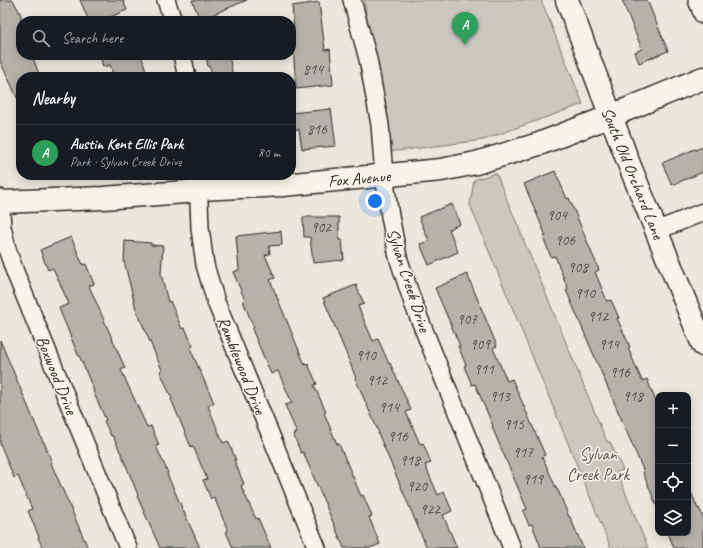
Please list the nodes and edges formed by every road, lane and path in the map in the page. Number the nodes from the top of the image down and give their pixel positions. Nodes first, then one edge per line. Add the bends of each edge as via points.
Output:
1 (166, 0) edge
2 (352, 0) edge
3 (566, 0) edge
4 (697, 0) edge
5 (703, 15) edge
6 (171, 16) edge
7 (183, 60) edge
8 (186, 72) edge
9 (703, 78) edge
10 (611, 116) junction
11 (384, 176) junction
12 (199, 182) edge
13 (0, 198) edge
14 (0, 202) edge
15 (703, 212) edge
16 (656, 231) junction
17 (703, 345) edge
18 (128, 548) edge
19 (317, 548) edge
20 (512, 548) edge

1 - 6 street
2 - 11 street, Sylvan Creek Drive via 368,59 380,125
3 - 10 main road, South Old Orchard Lane
4 - 5 street
7 - 8 street
9 - 10 main road, Fox Avenue
10 - 11 main road, Fox Avenue via 539,144 476,163 441,170
10 - 16 main road, South Old Orchard Lane
11 - 12 main road, Fox Avenue via 283,184
11 - 20 street, Sylvan Creek Drive via 398,256 413,303
12 - 14 main road, Fox Avenue via 185,192
12 - 19 street, Ramblewood Drive via 200,228 205,265 216,302
13 - 14 street, Boxwood Drive
14 - 18 street, Boxwood Drive via 2,227 15,272
15 - 16 street
16 - 17 main road, South Old Orchard Lane

